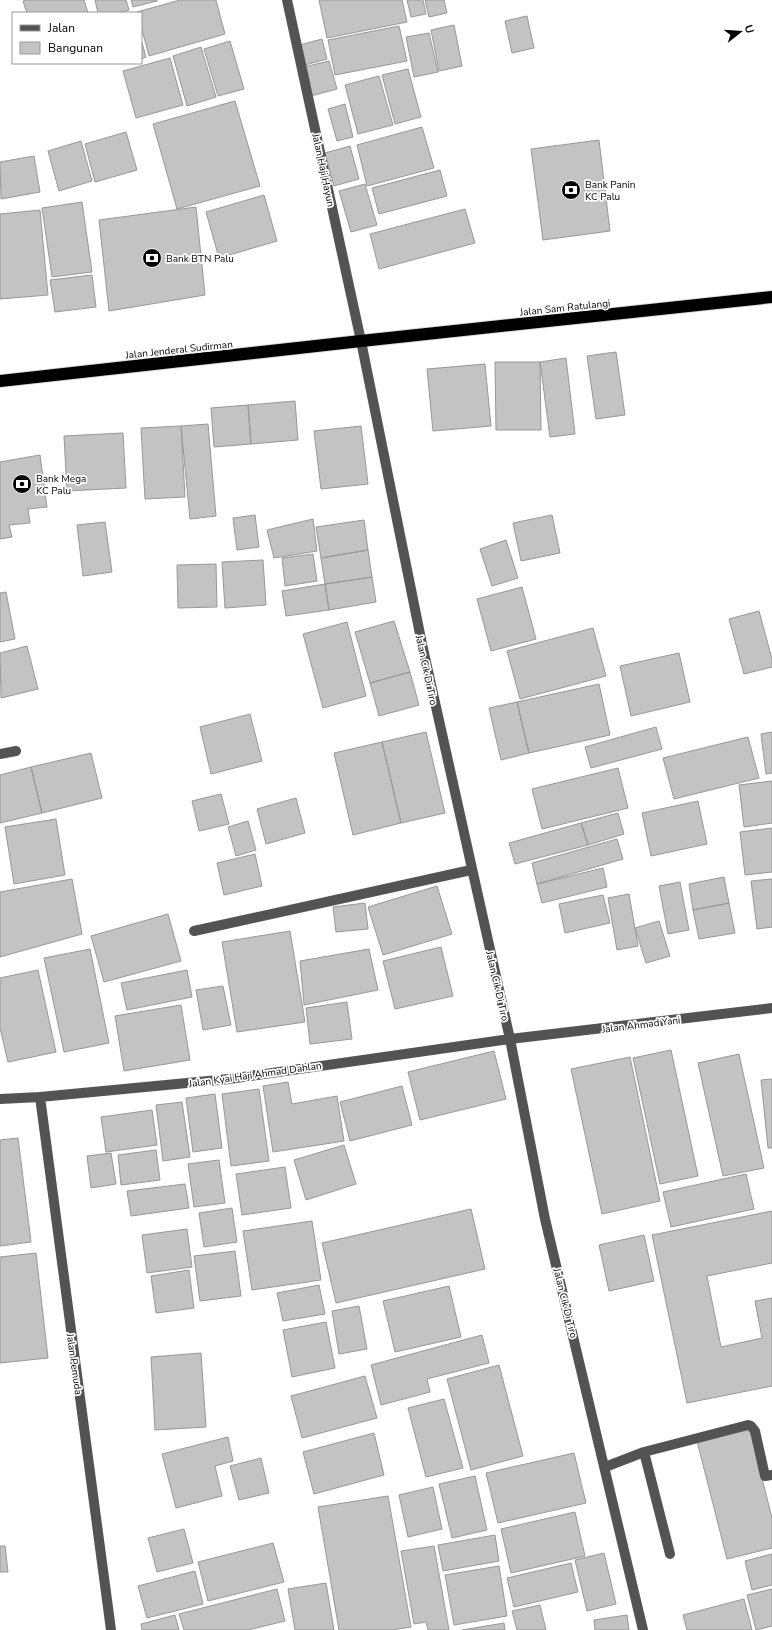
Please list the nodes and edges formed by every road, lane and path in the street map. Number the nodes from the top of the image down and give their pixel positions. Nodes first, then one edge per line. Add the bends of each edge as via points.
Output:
1 (287, 0) edge
2 (772, 297) edge
3 (361, 341) junction
4 (0, 381) edge
5 (16, 751) dead end
6 (0, 754) edge
7 (471, 870) junction
8 (194, 932) dead end
9 (772, 1008) edge
10 (510, 1039) junction
11 (40, 1097) junction
12 (0, 1099) edge
13 (644, 1452) junction
14 (605, 1466) junction
15 (772, 1475) edge
16 (670, 1554) dead end
17 (111, 1630) edge
18 (643, 1630) edge

1 - 3 street, Jalan Haji Hayun
2 - 3 highway, Jalan Sam Ratulangi
3 - 4 highway, Jalan Jenderal Sudirman
3 - 7 street, Jalan Cik Di Tiro
5 - 6 street
7 - 8 street
7 - 10 street, Jalan Cik Di Tiro
9 - 10 street, Jalan Ahmad Yani
10 - 11 street, Jalan Kyai Haji Ahmad Dahlan via 229,1079
10 - 14 street, Jalan Cik Di Tiro via 545,1219
11 - 12 street, Jalan Kyai Haji Ahmad Dahlan
11 - 17 street, Jalan Pemuda
13 - 14 street
13 - 15 street via 748,1425 755,1431 765,1476
13 - 16 street
14 - 18 street, Jalan Cik Di Tiro

